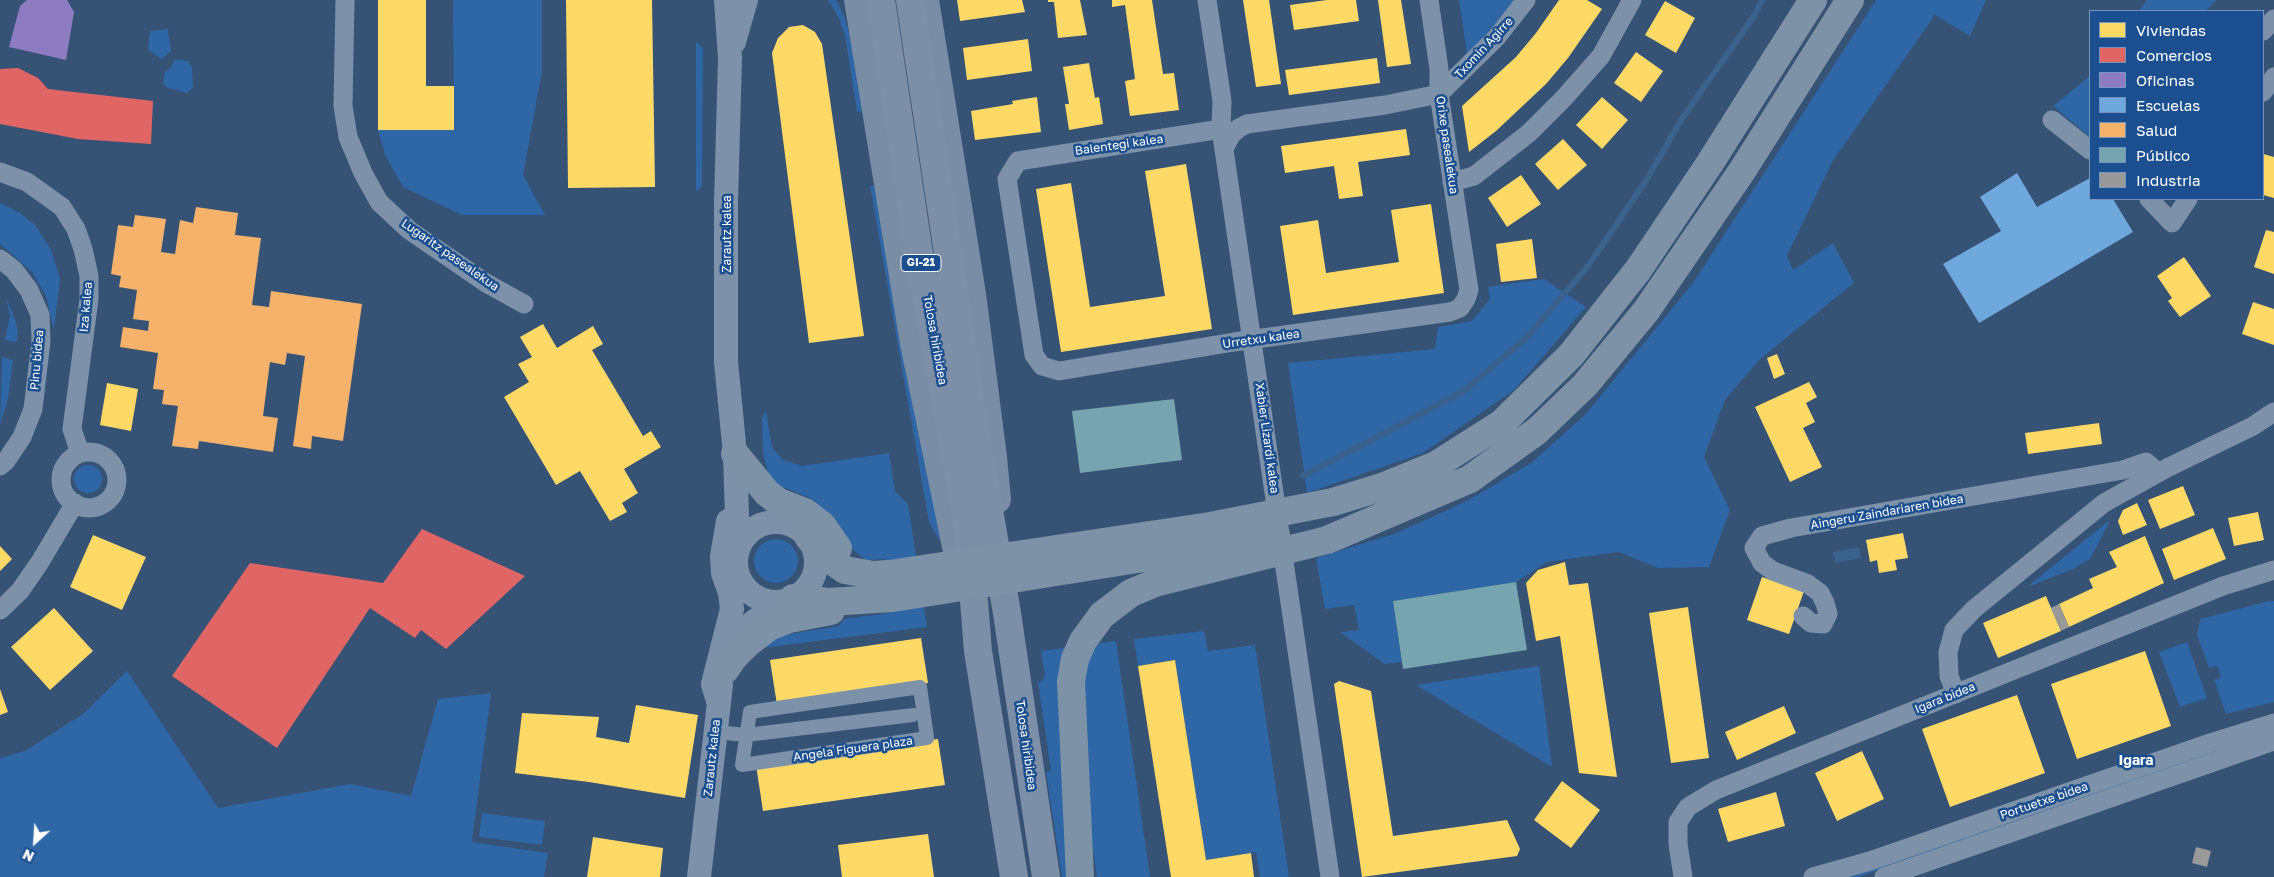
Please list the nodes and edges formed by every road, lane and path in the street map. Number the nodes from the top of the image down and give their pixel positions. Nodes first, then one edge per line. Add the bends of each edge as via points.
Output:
1 (345, 0) edge
2 (746, 0) edge
3 (851, 0) edge
4 (857, 0) edge
5 (881, 0) edge
6 (910, 0) edge
7 (926, 0) edge
8 (1206, 0) edge
9 (1429, 0) edge
10 (1526, 0) edge
11 (1632, 0) edge
12 (1813, 0) edge
13 (1850, 0) edge
14 (728, 4) edge
15 (2274, 18) edge
16 (2264, 30) edge
17 (864, 37) junction
18 (730, 58) junction
19 (2274, 77) edge
20 (2264, 91) edge
21 (1439, 94) junction
22 (1222, 101) junction
23 (2052, 120) dead end
24 (1247, 124) junction
25 (1221, 129) junction
26 (1224, 149) junction
27 (2089, 149) edge
28 (0, 172) edge
29 (1452, 182) junction
30 (2149, 200) edge
31 (2187, 200) edge
32 (0, 259) edge
33 (1469, 290) joint
34 (524, 304) dead end
35 (1252, 340) junction
36 (1042, 366) joint
37 (729, 395) junction
38 (2274, 412) edge
39 (80, 453) junction
40 (735, 454) junction
41 (0, 466) edge
42 (2158, 472) junction
43 (75, 504) junction
44 (1388, 513) junction
45 (800, 531) junction
46 (738, 547) junction
47 (2274, 570) edge
48 (885, 582) junction
49 (741, 583) junction
50 (787, 600) junction
51 (0, 610) edge
52 (1007, 613) junction
53 (1803, 616) dead end
54 (737, 643) junction
55 (978, 651) junction
56 (725, 670) junction
57 (1956, 694) junction
58 (718, 701) junction
59 (913, 715) dead end
60 (2274, 723) edge
61 (715, 732) junction
62 (746, 735) junction
63 (2274, 741) edge
64 (1082, 868) edge
65 (699, 877) edge
66 (1014, 877) edge
67 (1046, 877) edge
68 (1330, 877) edge
69 (1683, 877) edge
70 (1690, 877) edge
71 (1700, 877) edge
72 (1814, 877) edge
73 (1884, 877) edge

1 - 34 street, Lugaritz pasealekua via 342,106 348,137 379,202 409,230 486,283
2 - 18 street
3 - 17 street
4 - 17 main road, Tolosa hiribidea
5 - 55 main road, Tolosa hiribidea / GI-21 via 919,254 968,526
6 - 52 main road, Tolosa hiribidea / GI-21 via 972,413
7 - 52 main road, Tolosa hiribidea via 973,294 994,456
8 - 22 street, Xabier Lizardi kalea
9 - 21 street, Orixe pasealekua via 1439,69
10 - 21 street, Txomin Agirre via 1497,37
11 - 29 street via 1601,56 1564,98 1529,133 1474,176
12 - 48 highway via 1638,270 1571,354 1502,423 1436,464 1382,487 1333,502
13 - 44 highway via 1742,171 1646,311 1584,384 1537,431 1470,479
14 - 18 street, Zarautz kalea
15 - 16 street
17 - 55 main road, Tolosa hiribidea via 912,343
18 - 37 street, Zarautz kalea via 726,202
19 - 20 street
21 - 24 street via 1385,105
21 - 29 street, Orixe pasealekua
22 - 24 street via 1227,112
22 - 25 street, Xabier Lizardi kalea
23 - 27 street
24 - 26 street via 1238,128
25 - 26 street, Xabier Lizardi kalea
25 - 36 street, Balentegi kalea via 1018,162 1007,179 1034,355
26 - 35 street, Xabier Lizardi kalea
28 - 39 street, Iza kalea via 27,182 62,207 83,248 89,276 89,300 72,429
29 - 33 street, Orixe pasealekua
30 - 31 street via 2172,223
32 - 41 street, Pinu bidea via 14,270 29,290 40,315 41,340 32,409 22,437
33 - 35 street, Urretxu kalea via 1460,308 1450,312
35 - 36 street, Urretxu kalea via 1058,371
35 - 68 street, Xabier Lizardi kalea
37 - 40 street, Zarautz kalea
37 - 58 street via 722,435 729,504 728,532 722,556 732,609 713,684
38 - 42 street via 2254,426
39 - 43 street via 68,461 61,479 64,494
39 - 43 street via 105,456 114,467 117,485 113,495 100,506 90,508
40 - 45 street, Zarautz kalea via 751,491 767,508
40 - 46 street, Zarautz kalea
40 - 48 highway via 767,493 779,502 806,512 832,537 848,563
42 - 53 street, Aingeru Zaindariaren bidea via 2146,462 2123,470 1790,528 1762,536 1754,548 1762,563 1820,593 1828,614 1823,624 1811,623
42 - 57 street via 2104,503 1974,609 1954,630 1948,652 1949,676
43 - 51 street via 25,584
44 - 48 highway via 1213,547
44 - 64 highway via 1327,540 1155,583 1131,592 1102,614 1083,641 1071,681
45 - 46 street via 778,521 766,522 745,536
45 - 48 highway via 825,556 845,570
45 - 50 street via 814,549 815,572 810,583
46 - 49 street via 736,559
47 - 57 street, Igara bidea via 2224,586
48 - 50 highway via 829,602
48 - 56 highway via 861,606 788,619 769,627 747,644
49 - 50 street via 758,598
49 - 54 street, Zarautz kalea
50 - 54 street, Zarautz kalea via 752,623
52 - 67 main road, Tolosa hiribidea
54 - 56 street, Zarautz kalea
55 - 66 main road, Tolosa hiribidea
56 - 58 street, Zarautz kalea
57 - 69 street, Igara bidea via 1716,790 1688,807 1678,822
58 - 61 street, Zarautz kalea
59 - 62 street, Angela Figuera plaza
60 - 72 street, Portuetxe bidea via 1870,861
61 - 62 street, Angela Figuera plaza
61 - 65 street, Zarautz kalea
62 - 62 street, Angela Figuera plaza via 742,765 927,738 920,687 750,712
63 - 73 street, Portuetxe bidea
70 - 71 street

